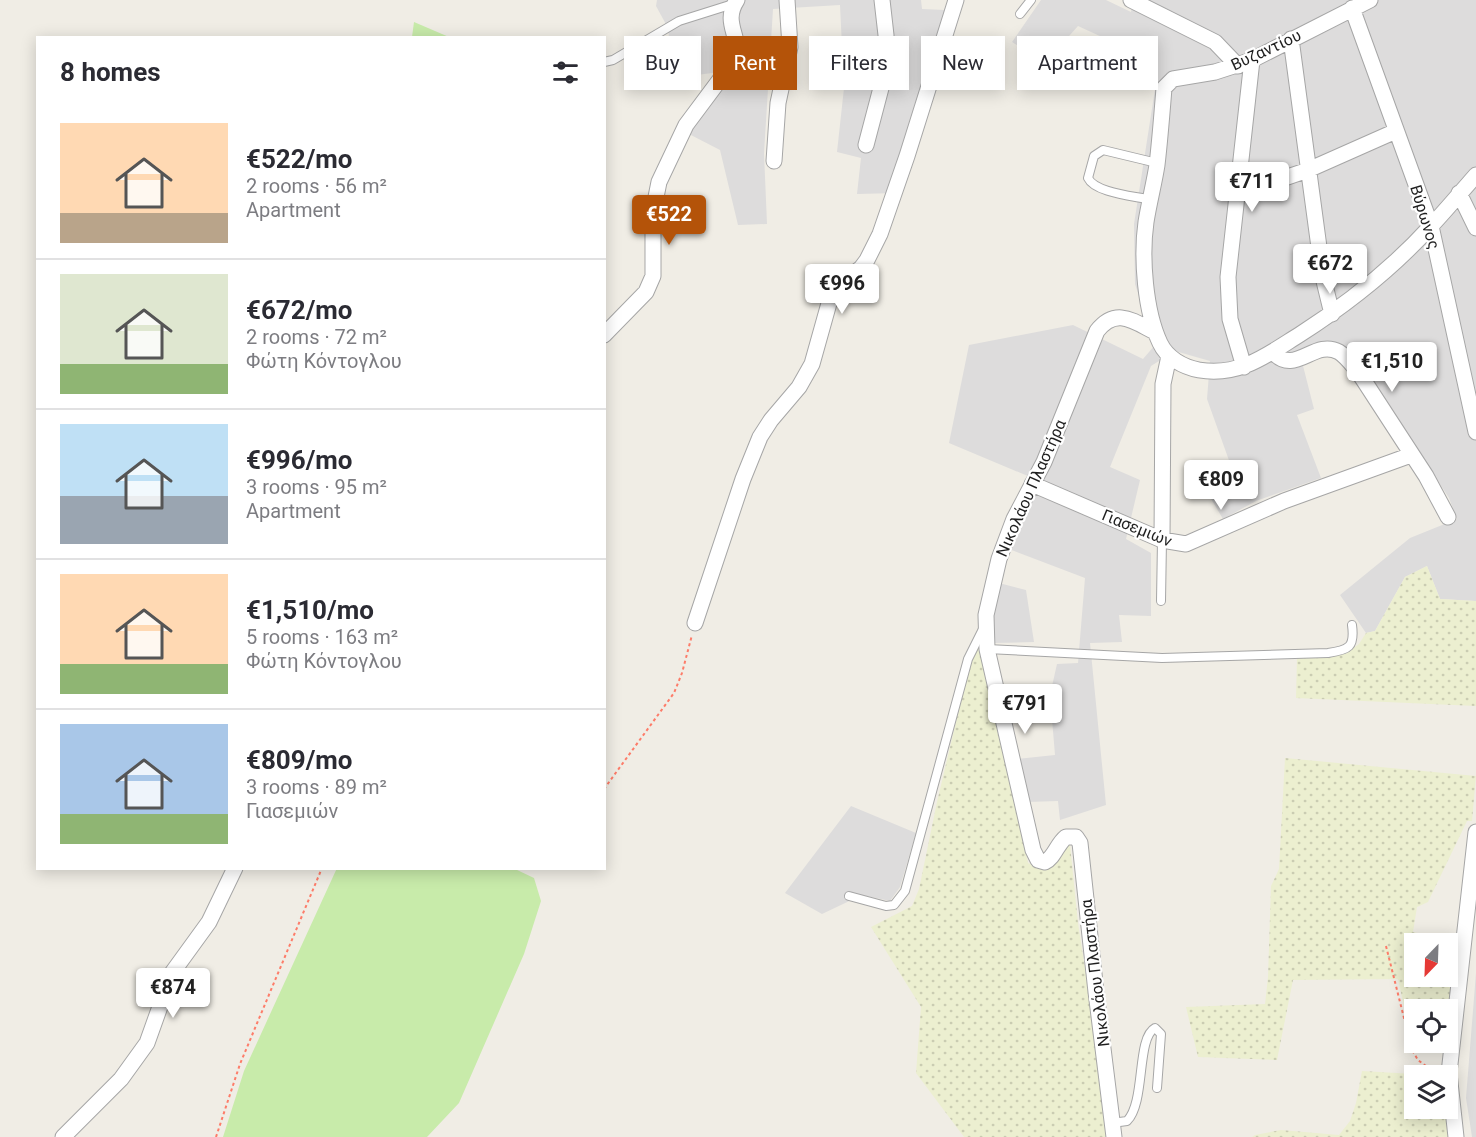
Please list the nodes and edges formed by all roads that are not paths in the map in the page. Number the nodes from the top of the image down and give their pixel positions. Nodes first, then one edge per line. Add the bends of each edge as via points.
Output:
1 (787, 0) edge
2 (882, 0) edge
3 (956, 0) edge
4 (1031, 0) edge
5 (1131, 0) edge
6 (1370, 0) edge
7 (736, 2) edge
8 (1352, 8) junction
9 (1020, 14) dead end
10 (1291, 39) junction
11 (606, 62) edge
12 (1245, 63) junction
13 (1396, 131) junction
14 (866, 145) dead end
15 (774, 161) dead end
16 (1157, 163) junction
17 (1308, 170) junction
18 (1476, 175) edge
19 (1459, 193) junction
20 (1238, 194) junction
21 (1151, 200) junction
22 (1431, 226) junction
23 (1476, 228) edge
24 (1332, 314) junction
25 (1155, 332) junction
26 (606, 333) edge
27 (1273, 352) junction
28 (1169, 356) junction
29 (1244, 367) junction
30 (1476, 432) edge
31 (1411, 455) junction
32 (1032, 484) junction
33 (1449, 516) dead end
34 (1161, 540) junction
35 (1161, 601) dead end
36 (695, 623) road end
37 (1352, 625) dead end
38 (985, 626) junction
39 (987, 649) junction
40 (1476, 832) edge
41 (234, 870) edge
42 (849, 896) dead end
43 (1468, 975) edge
44 (1157, 1088) dead end
45 (1116, 1132) edge
46 (63, 1137) edge
47 (1456, 1137) edge

1 - 15 street via 789,58 778,103
2 - 14 street via 886,69
3 - 36 street via 880,234 861,268 833,289 809,369 760,437
4 - 9 lane
5 - 12 street via 1215,42
6 - 8 street, Βυζαντίου
7 - 11 lane via 679,21
7 - 26 street via 730,16 736,58 686,125 659,182 653,212 651,283
8 - 10 street, Βυζαντίου
8 - 13 street, Βύρωνος
10 - 12 street, Βυζαντίου
10 - 17 street
12 - 16 street, Βυζαντίου via 1173,79 1167,84
12 - 20 street
13 - 17 street
13 - 22 street, Βύρωνος
16 - 21 street
16 - 21 lane via 1103,150 1094,156 1088,178 1098,188
17 - 20 street
17 - 24 street
18 - 19 street
19 - 22 street
19 - 23 street
20 - 29 street via 1228,309
21 - 25 street via 1144,255
22 - 24 street via 1379,277
22 - 30 street, Βύρωνος
24 - 27 street
25 - 28 street
25 - 32 street, Νικολάου Πλαστήρα via 1120,317 1098,329
27 - 29 street
27 - 31 street via 1292,361 1323,349 1341,354 1359,373
28 - 29 street via 1184,366 1204,371
28 - 34 street via 1163,384
31 - 33 street
31 - 34 street, Γιασεμιών via 1284,501 1191,543
32 - 34 street, Γιασεμιών
32 - 38 street, Νικολάου Πλαστήρα via 999,559
34 - 35 lane
37 - 39 lane via 1354,637 1350,646 1328,653 1162,658
38 - 39 street, Νικολάου Πλαστήρα
38 - 42 lane via 968,659 905,891 894,904 886,906
39 - 45 street, Νικολάου Πλαστήρα via 1036,857 1047,862 1066,837 1076,837 1080,843
40 - 43 street
41 - 46 street via 209,922 172,973 147,1043 121,1079
43 - 47 street via 1449,1073
44 - 45 lane via 1161,1034 1155,1028 1145,1043 1134,1112

